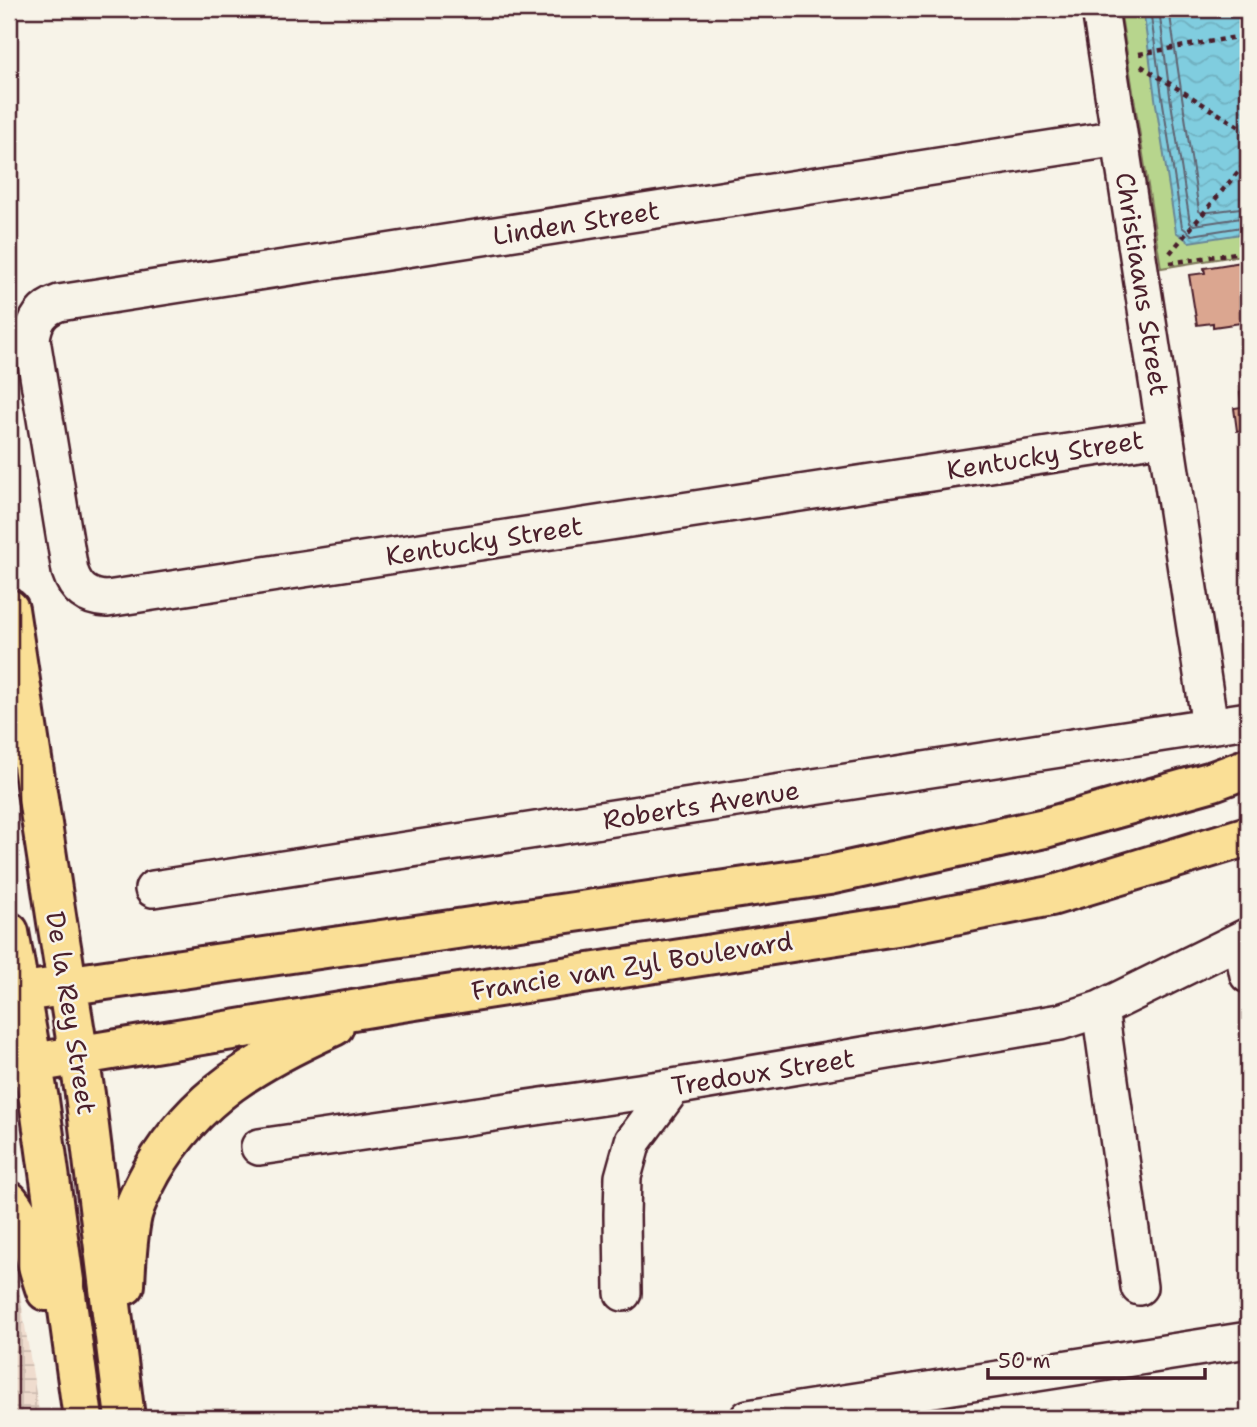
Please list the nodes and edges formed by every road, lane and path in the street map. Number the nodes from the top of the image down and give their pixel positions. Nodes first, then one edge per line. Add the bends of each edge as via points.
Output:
1 (1100, 9) edge
2 (1248, 35) edge
3 (1142, 54) dead end
4 (1136, 63) dead end
5 (1248, 132) edge
6 (1119, 138) junction
7 (1248, 160) edge
8 (1248, 251) edge
9 (1165, 259) dead end
10 (1158, 265) dead end
11 (38, 318) joint
12 (1166, 437) junction
13 (9, 609) edge
14 (1248, 720) edge
15 (1210, 726) junction
16 (1248, 768) edge
17 (1248, 836) edge
18 (153, 889) dead end
19 (9, 932) edge
20 (1245, 938) edge
21 (1248, 975) edge
22 (67, 986) junction
23 (14, 993) edge
24 (395, 1003) junction
25 (1100, 1009) junction
26 (78, 1056) junction
27 (21, 1065) edge
28 (673, 1087) junction
29 (260, 1147) dead end
30 (9, 1201) edge
31 (1139, 1287) dead end
32 (623, 1293) dead end
33 (1248, 1340) edge
34 (121, 1377) junction
35 (80, 1400) edge
36 (125, 1418) edge
37 (748, 1418) edge

1 - 6 street, Christiaans Street
2 - 3 path
4 - 5 path
6 - 11 street, Linden Street via 59,303
6 - 12 street, Christiaans Street
7 - 9 path
8 - 10 path
11 - 12 street, Kentucky Street via 32,339 70,571 77,586 90,596 107,599
12 - 15 street, Christiaans Street
13 - 22 main road, De la Rey Street
14 - 15 street, Roberts Avenue
15 - 18 street, Roberts Avenue
16 - 22 main road via 1045,828 828,875
17 - 24 main road, Francie van Zyl Boulevard via 1051,896 902,925
19 - 23 main road, De la Rey Street
20 - 21 street
20 - 25 street, Tredoux Street
22 - 23 main road
22 - 26 main road, De la Rey Street
23 - 27 main road, De la Rey Street
24 - 26 main road, Francie van Zyl Boulevard
24 - 34 main road via 286,1048 231,1082 167,1146 132,1214
25 - 28 street, Tredoux Street via 1060,1022
25 - 31 street
26 - 27 main road, Francie van Zyl Boulevard
26 - 34 main road, De la Rey Street
27 - 35 main road, De la Rey Street
28 - 29 street, Tredoux Street
28 - 32 street via 633,1141 623,1177
30 - 35 main road via 32,1245
33 - 37 street
34 - 36 main road, De la Rey Street

